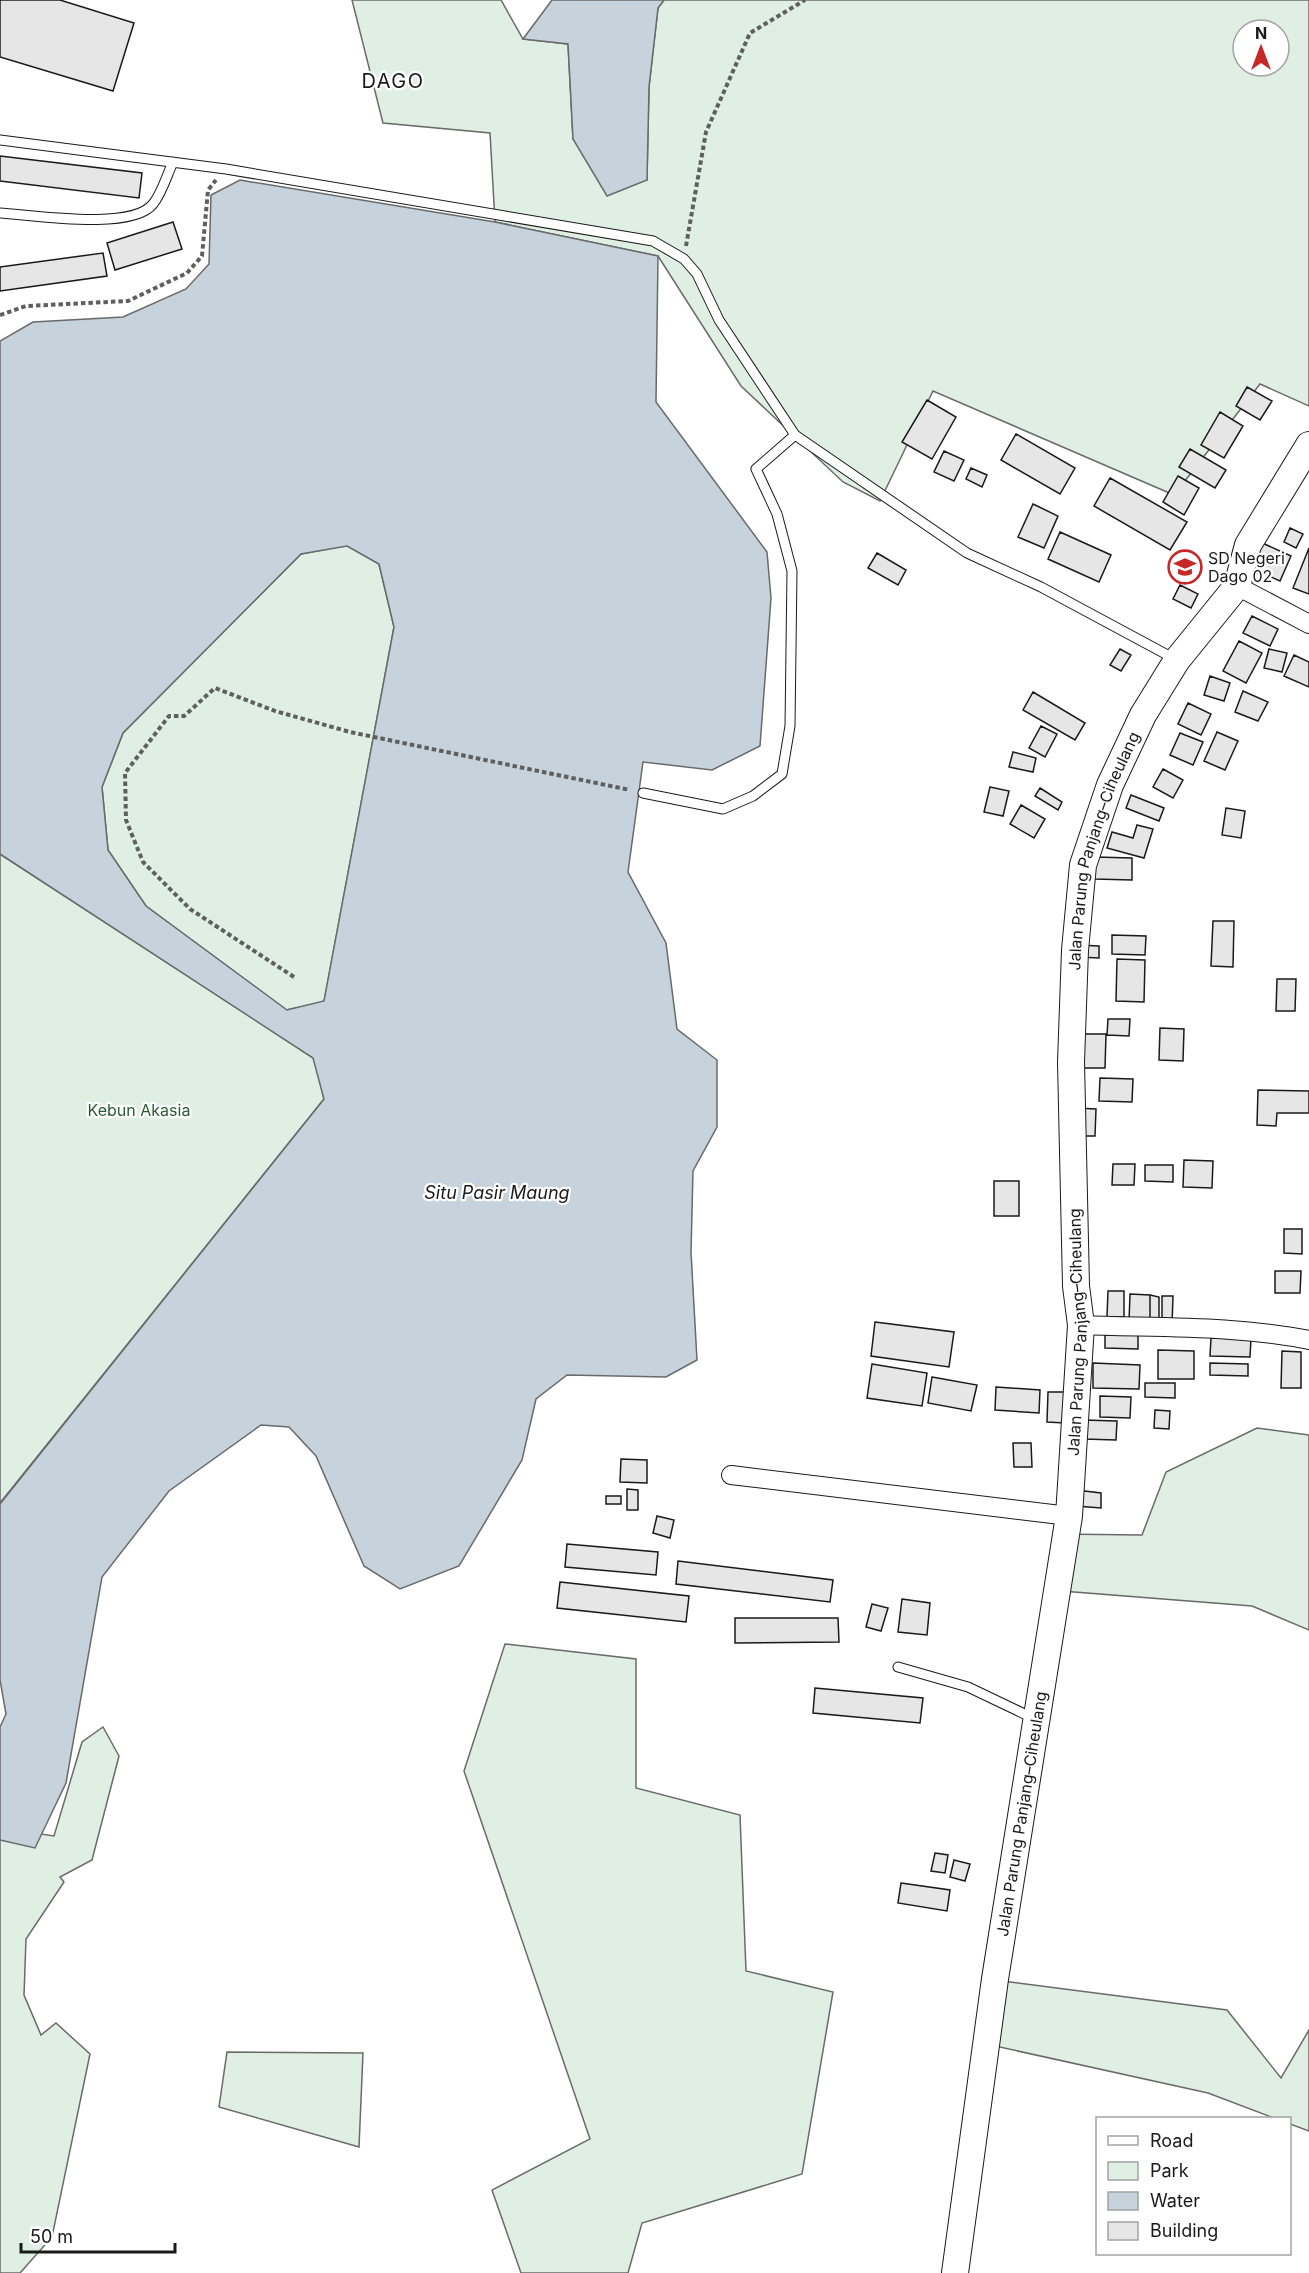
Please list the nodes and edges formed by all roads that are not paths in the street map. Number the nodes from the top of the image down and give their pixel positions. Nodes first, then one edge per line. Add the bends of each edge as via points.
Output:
1 (0, 140) edge
2 (173, 162) junction
3 (0, 213) edge
4 (795, 435) junction
5 (1309, 445) edge
6 (1237, 586) junction
7 (1309, 624) edge
8 (1177, 660) junction
9 (643, 793) road end
10 (1081, 1325) junction
11 (1309, 1340) edge
12 (731, 1475) dead end
13 (1069, 1516) junction
14 (898, 1666) dead end
15 (1038, 1720) junction
16 (955, 2273) edge

1 - 2 lane
2 - 3 lane via 153,205 130,218
2 - 4 lane via 653,241 684,259 697,274 719,320
4 - 8 lane via 967,553 1041,587
4 - 9 lane via 756,469 777,513 792,571 790,726 782,774 753,796 723,809
5 - 6 street, Jalan Parung Panjang–Ciheulang via 1248,546
6 - 7 street
6 - 8 street, Jalan Parung Panjang–Ciheulang
8 - 10 street, Jalan Parung Panjang–Ciheulang via 1143,715 1110,785 1083,865 1071,1062 1076,1286
10 - 11 street via 1238,1331
10 - 13 street, Jalan Parung Panjang–Ciheulang
12 - 13 street
13 - 15 street, Jalan Parung Panjang–Ciheulang
14 - 15 lane via 968,1687
15 - 16 street, Jalan Parung Panjang–Ciheulang via 995,1979

